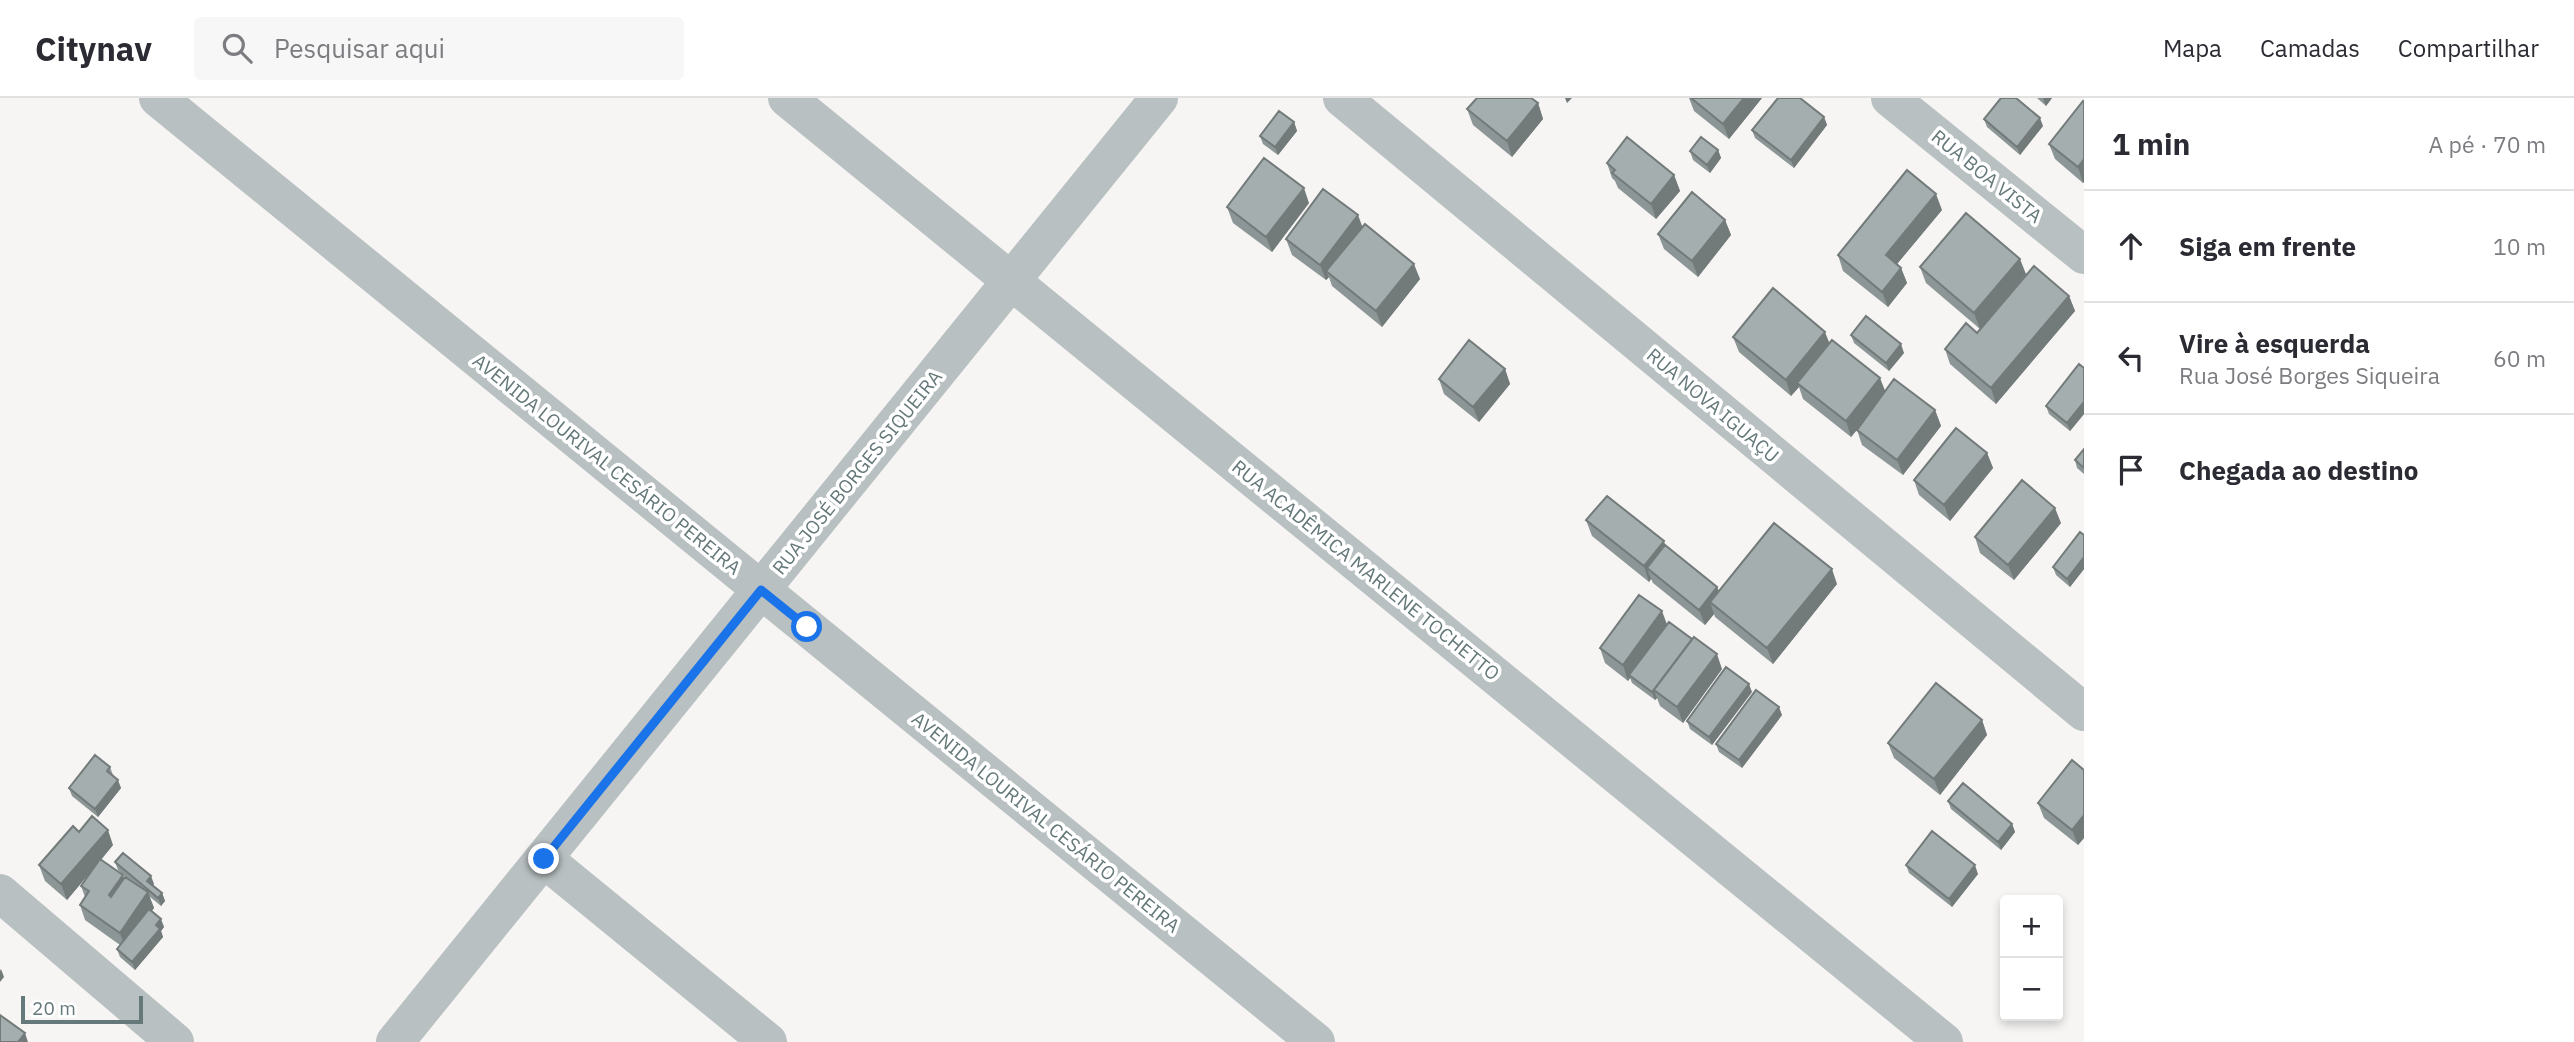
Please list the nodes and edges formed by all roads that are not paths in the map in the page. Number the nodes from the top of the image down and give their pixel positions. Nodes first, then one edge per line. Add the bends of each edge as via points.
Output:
1 (158, 98) edge
2 (787, 98) edge
3 (1160, 98) edge
4 (1342, 98) edge
5 (1890, 98) edge
6 (2084, 255) edge
7 (1012, 281) junction
8 (761, 590) junction
9 (2084, 712) edge
10 (544, 859) junction
11 (0, 893) edge
12 (174, 1042) edge
13 (395, 1042) edge
14 (768, 1042) edge
15 (1316, 1042) edge
16 (1944, 1042) edge

1 - 8 street, AVENIDA LOURIVAL CESÁRIO PEREIRA
2 - 7 street, RUA ACADÊMICA MARLENE TOCHETTO
3 - 7 street, RUA JOSÉ BORGES SIQUEIRA
4 - 9 street, RUA NOVA IGUAÇU
5 - 6 street, RUA BOA VISTA
7 - 8 street, RUA JOSÉ BORGES SIQUEIRA
7 - 16 street, RUA ACADÊMICA MARLENE TOCHETTO
8 - 10 street, RUA JOSÉ BORGES SIQUEIRA
8 - 15 street, AVENIDA LOURIVAL CESÁRIO PEREIRA
10 - 13 street, RUA JOSÉ BORGES SIQUEIRA
10 - 14 street
11 - 12 street

